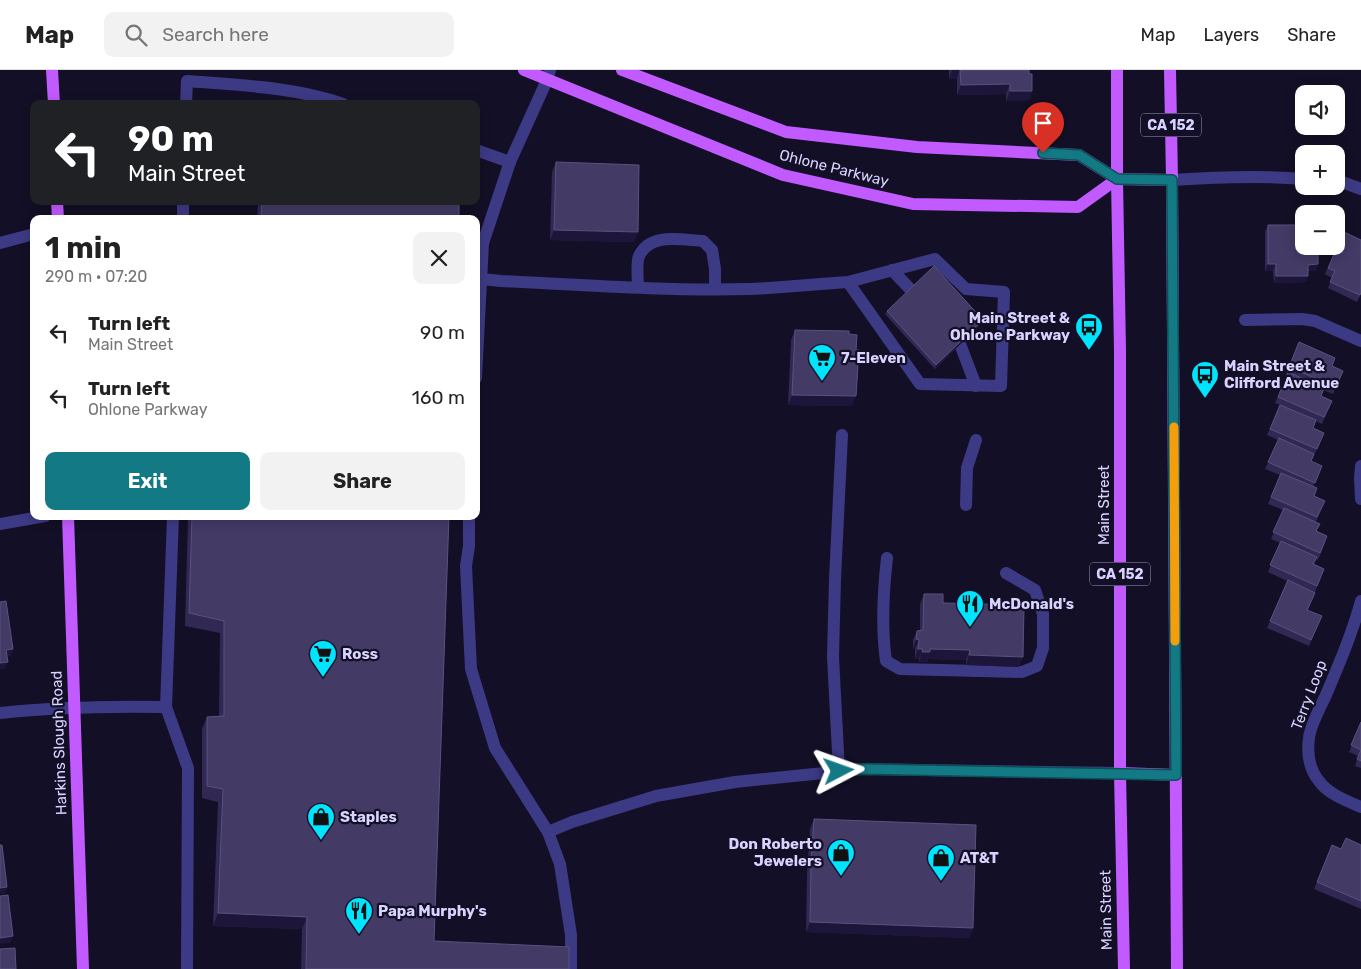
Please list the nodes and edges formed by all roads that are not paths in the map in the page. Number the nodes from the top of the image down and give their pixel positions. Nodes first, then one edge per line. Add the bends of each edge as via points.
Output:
1 (52, 70) edge
2 (524, 70) edge
3 (622, 70) edge
4 (1117, 70) edge
5 (1170, 70) edge
6 (548, 75) edge
7 (54, 100) edge
8 (186, 100) edge
9 (331, 100) edge
10 (480, 151) edge
11 (510, 162) junction
12 (1295, 178) edge
13 (1117, 179) junction
14 (1172, 180) junction
15 (1345, 183) edge
16 (1361, 189) edge
17 (30, 235) edge
18 (0, 243) edge
19 (892, 270) junction
20 (482, 279) junction
21 (848, 282) junction
22 (638, 287) junction
23 (715, 289) junction
24 (911, 290) edge
25 (480, 312) edge
26 (1245, 320) dead end
27 (1361, 341) edge
28 (960, 344) edge
29 (976, 386) junction
30 (842, 435) dead end
31 (976, 440) dead end
32 (1361, 466) edge
33 (1361, 499) edge
34 (966, 505) dead end
35 (30, 519) edge
36 (68, 520) edge
37 (173, 520) edge
38 (469, 520) edge
39 (0, 524) edge
40 (887, 558) dead end
41 (1006, 573) dead end
42 (1361, 601) edge
43 (166, 707) junction
44 (74, 708) junction
45 (0, 713) edge
46 (839, 771) junction
47 (1120, 773) junction
48 (1176, 775) junction
49 (1361, 807) edge
50 (548, 832) junction
51 (83, 969) edge
52 (187, 969) edge
53 (571, 969) edge
54 (1124, 969) edge
55 (1177, 969) edge

1 - 7 main road
2 - 6 main road, Ohlone Parkway
3 - 13 main road, Ohlone Parkway via 786,132 917,147 1079,155
4 - 13 main road, Main Street / CA 152
5 - 14 main road, CA 152
6 - 11 street
6 - 13 main road, Ohlone Parkway via 783,174 913,204 1078,207
8 - 9 street via 187,81 276,89
10 - 11 street
11 - 20 street via 483,243
12 - 14 street
13 - 14 main road
13 - 47 main road, Main Street / CA 152
14 - 48 main road, CA 152
15 - 16 street
17 - 18 street
19 - 21 street
19 - 24 street
19 - 29 street via 935,259 966,289 1004,292 1001,386
20 - 22 street
20 - 25 street
21 - 23 street
21 - 29 street via 920,384
22 - 23 street
22 - 23 street via 638,257 646,245 659,239 703,240 712,250
26 - 27 street via 1315,321
28 - 29 street
30 - 46 street via 833,657
31 - 34 street via 967,468
32 - 33 street
35 - 39 street
36 - 44 main road, Harkins Slough Road
37 - 43 street
38 - 50 street via 466,566 471,669 495,748
40 - 41 street via 883,639 886,660 900,670 1022,672 1037,666 1043,648 1043,614 1035,590
42 - 49 street, Terry Loop via 1347,645 1309,735 1308,753 1319,782 1346,801
43 - 44 street
43 - 52 street via 188,768
44 - 45 street
44 - 51 main road, Harkins Slough Road
46 - 47 street
46 - 50 street via 735,782 656,796
47 - 48 main road
47 - 54 main road, Main Street / CA 152
48 - 55 main road, CA 152
50 - 53 street via 560,864 571,935

